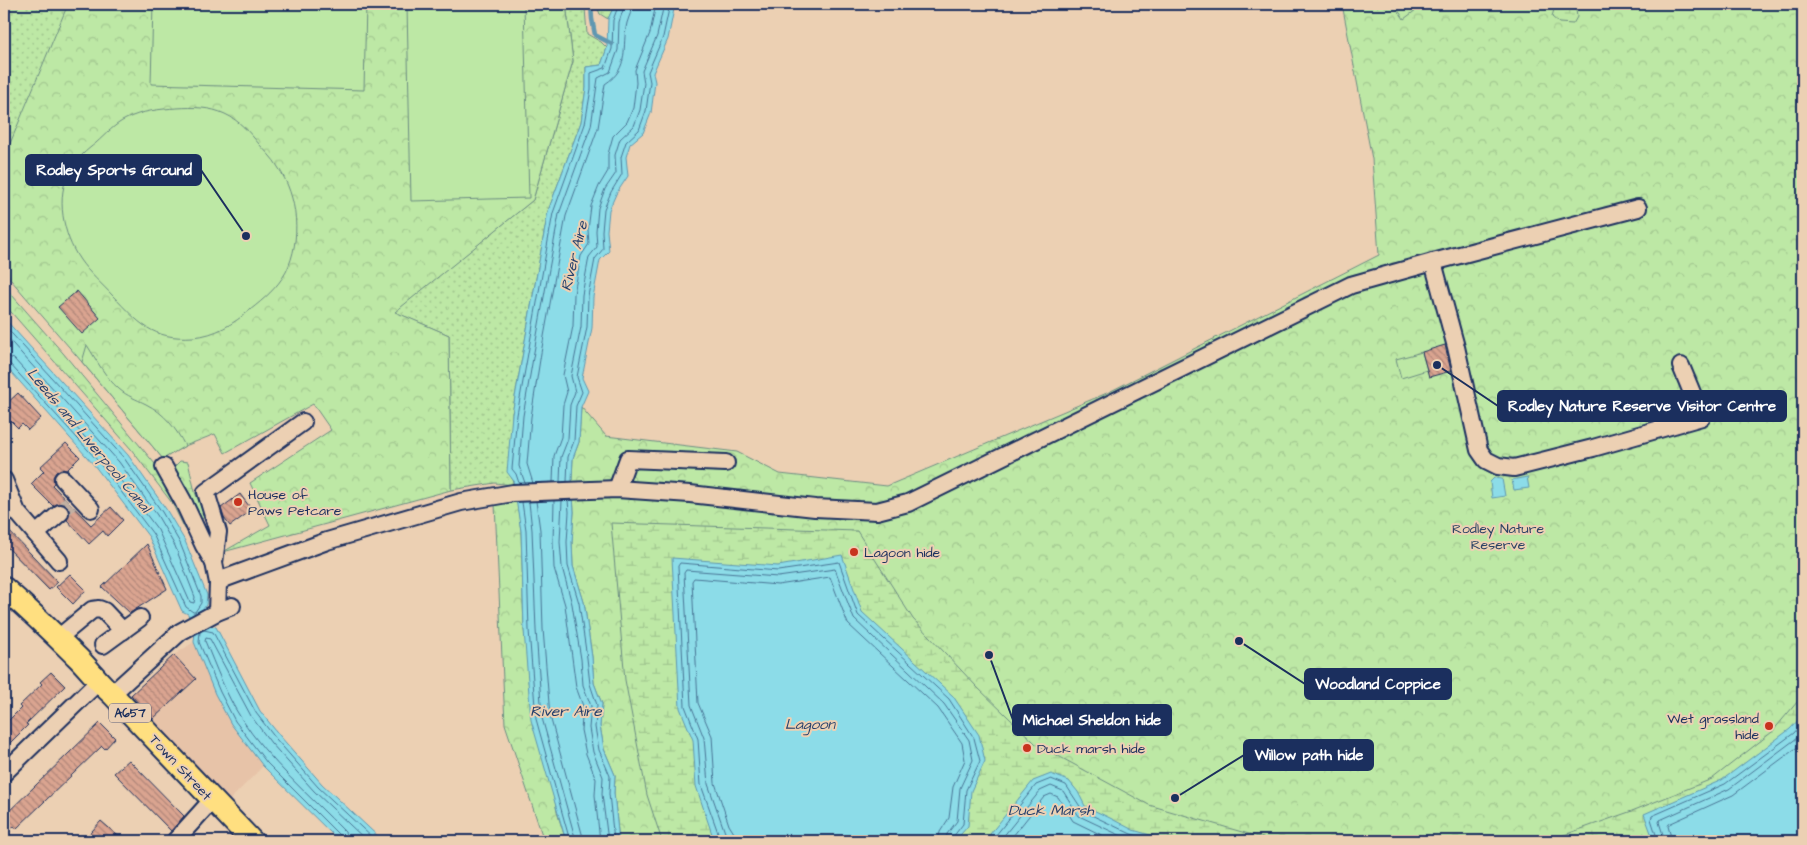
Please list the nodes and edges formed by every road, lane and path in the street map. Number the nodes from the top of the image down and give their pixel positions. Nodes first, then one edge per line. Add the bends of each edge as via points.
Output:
1 (1638, 208) dead end
2 (1432, 262) junction
3 (1681, 366) dead end
4 (303, 422) dead end
5 (726, 463) dead end
6 (164, 467) dead end
7 (62, 479) dead end
8 (4, 480) edge
9 (617, 489) junction
10 (69, 504) junction
11 (92, 509) dead end
12 (36, 534) junction
13 (59, 561) dead end
14 (214, 563) junction
15 (218, 583) junction
16 (4, 588) edge
17 (140, 618) dead end
18 (123, 631) junction
19 (57, 639) junction
20 (103, 645) dead end
21 (105, 688) junction
22 (4, 773) edge
23 (212, 800) junction
24 (175, 841) edge
25 (252, 841) edge

1 - 2 street
2 - 3 street via 1456,347 1479,450 1486,460 1498,466 1514,468 1702,417
2 - 9 street via 1351,285 908,503 877,511 842,510
4 - 14 street via 206,492 218,532
5 - 9 street via 628,459
6 - 14 street
7 - 10 street
8 - 12 street via 17,512
9 - 15 street via 513,493 461,502 327,541
10 - 11 street
10 - 12 street
12 - 13 street
14 - 15 street
15 - 21 street via 219,611 180,632
16 - 19 main road, Town Street / A657
17 - 18 street
18 - 19 street via 99,608 92,610
18 - 20 street
19 - 21 main road, Town Street / A657
21 - 22 street
21 - 23 main road, Town Street / A657
23 - 24 street
23 - 25 main road, Town Street / A657

